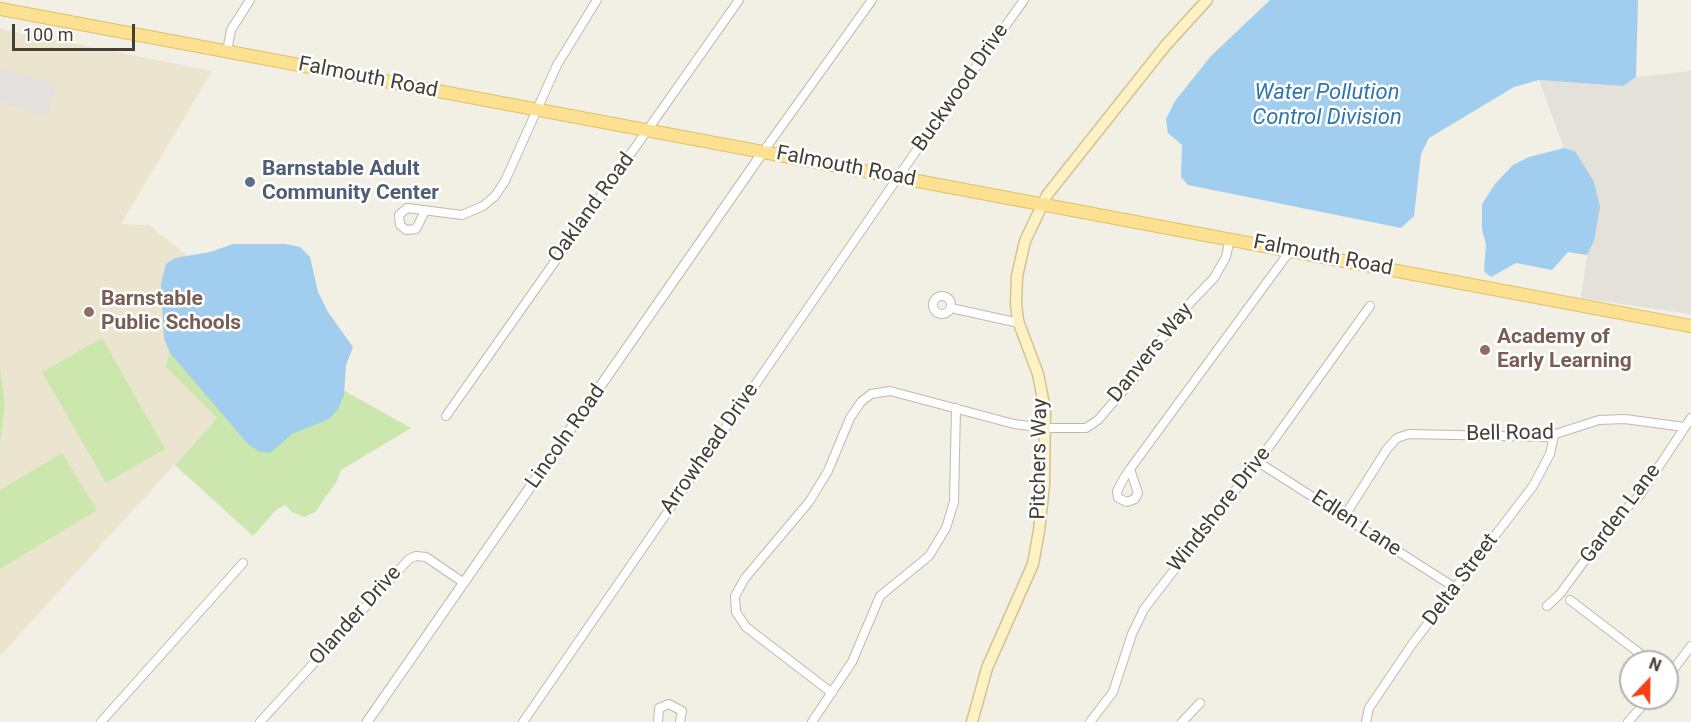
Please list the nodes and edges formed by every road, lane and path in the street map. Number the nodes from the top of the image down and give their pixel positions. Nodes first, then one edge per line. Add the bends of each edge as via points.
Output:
1 (250, 0) edge
2 (585, 0) edge
3 (739, 0) edge
4 (872, 0) edge
5 (1024, 0) edge
6 (1207, 0) edge
7 (595, 3) edge
8 (0, 9) edge
9 (227, 51) junction
10 (536, 109) junction
11 (648, 130) junction
12 (763, 152) junction
13 (899, 177) junction
14 (1043, 203) junction
15 (425, 211) dead end
16 (1230, 238) junction
17 (1291, 250) junction
18 (1370, 306) dead end
19 (951, 308) dead end
20 (1019, 323) junction
21 (1691, 326) edge
22 (956, 408) junction
23 (446, 416) dead end
24 (1691, 418) edge
25 (1684, 427) junction
26 (1045, 428) junction
27 (1554, 436) junction
28 (1258, 462) junction
29 (1130, 469) dead end
30 (1344, 517) junction
31 (243, 563) dead end
32 (464, 583) junction
33 (1454, 587) junction
34 (1570, 600) dead end
35 (1546, 606) dead end
36 (1691, 646) edge
37 (1635, 650) edge
38 (1679, 662) edge
39 (832, 693) junction
40 (1200, 703) dead end
41 (1638, 710) edge
42 (100, 722) edge
43 (260, 722) edge
44 (367, 722) edge
45 (523, 722) edge
46 (658, 722) edge
47 (680, 722) edge
48 (812, 722) edge
49 (972, 722) edge
50 (1090, 722) edge
51 (1182, 722) edge
52 (1366, 722) edge
53 (1628, 722) edge

1 - 9 street via 231,30
2 - 7 street
3 - 11 street, Oakland Road
4 - 12 street
5 - 13 street, Buckwood Drive
6 - 14 main road, Pitchers Way via 1140,76
7 - 10 street via 557,65
8 - 9 main road, Falmouth Road
9 - 10 main road, Falmouth Road
10 - 11 main road, Falmouth Road
10 - 15 street via 505,181 489,202 462,215
11 - 12 main road, Falmouth Road
11 - 23 street, Oakland Road
12 - 13 main road, Falmouth Road
12 - 32 street, Lincoln Road
13 - 14 main road, Falmouth Road
13 - 45 street, Arrowhead Drive
14 - 16 main road, Falmouth Road
14 - 20 main road, Pitchers Way via 1025,241 1019,268
16 - 17 main road, Falmouth Road
16 - 26 street, Danvers Way via 1226,257 1214,278 1166,335 1149,349 1135,377 1098,420 1079,430
17 - 21 main road, Falmouth Road
17 - 29 street
18 - 28 street, Windshore Drive
19 - 20 street
20 - 26 main road, Pitchers Way via 1041,388
22 - 26 street, Danvers Way
22 - 39 street via 954,502 946,528 928,556 880,596 852,662
22 - 39 street, Danvers Way via 890,391 865,398 850,418 828,471 808,502 737,590 735,607 742,622
24 - 25 street, Garden Lane
25 - 27 street, Bell Road via 1611,419
25 - 35 street, Garden Lane via 1640,495 1613,522 1560,594
26 - 49 main road, Pitchers Way via 1043,496 1035,557 987,668
27 - 30 street, Bell Road via 1397,438
27 - 33 street, Delta Street via 1550,454 1533,486
28 - 30 street, Edlen Lane
28 - 50 street, Windshore Drive via 1138,618 1113,692
30 - 33 street, Edlen Lane
31 - 42 street
32 - 43 street, Olander Drive via 426,557 409,559
32 - 44 street, Lincoln Road
33 - 52 street, Delta Street via 1369,708
34 - 37 street
36 - 38 street
39 - 48 street
40 - 51 street
41 - 53 street
46 - 47 street via 659,708 669,704 681,711

